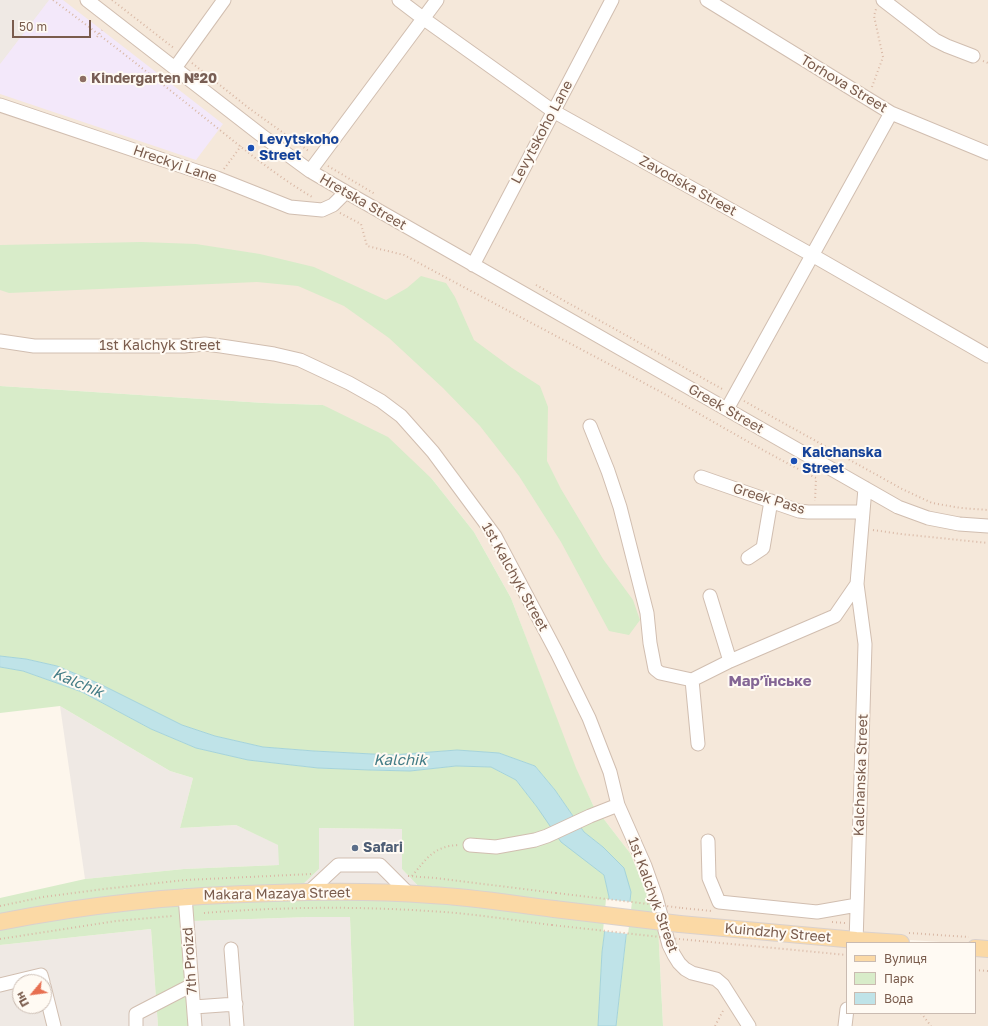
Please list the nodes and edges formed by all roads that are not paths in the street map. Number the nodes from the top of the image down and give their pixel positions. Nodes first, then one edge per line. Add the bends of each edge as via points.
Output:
1 (87, 0) edge
2 (224, 0) edge
3 (399, 0) edge
4 (437, 0) edge
5 (612, 0) edge
6 (707, 0) edge
7 (880, 3) edge
8 (424, 19) junction
9 (974, 56) dead end
10 (175, 68) junction
11 (0, 104) edge
12 (553, 112) junction
13 (891, 113) junction
14 (988, 153) edge
15 (310, 171) junction
16 (346, 192) junction
17 (812, 255) junction
18 (473, 265) junction
19 (0, 341) edge
20 (988, 356) edge
21 (727, 409) junction
22 (590, 426) dead end
23 (701, 477) dead end
24 (865, 488) junction
25 (771, 501) junction
26 (863, 512) junction
27 (988, 526) edge
28 (748, 558) dead end
29 (856, 584) junction
30 (710, 596) dead end
31 (730, 661) junction
32 (692, 680) junction
33 (698, 744) dead end
34 (618, 805) junction
35 (708, 841) dead end
36 (470, 845) road end
37 (309, 892) junction
38 (409, 894) junction
39 (185, 896) junction
40 (555, 901) joint
41 (857, 906) junction
42 (0, 922) edge
43 (902, 938) edge
44 (856, 942) edge
45 (976, 943) edge
46 (232, 949) dead end
47 (988, 949) edge
48 (12, 982) edge
49 (0, 985) edge
50 (192, 985) junction
51 (236, 1004) junction
52 (194, 1006) junction
53 (51, 1014) edge
54 (846, 1014) edge
55 (54, 1026) edge
56 (136, 1026) edge
57 (195, 1026) edge
58 (237, 1026) edge
59 (749, 1026) edge
60 (845, 1026) edge

1 - 10 street, Hretska Street
2 - 10 street
3 - 8 street, Zavodska Street
4 - 8 street
5 - 12 street, Levytskoho Lane
6 - 13 street, Torhova Street
7 - 9 street via 936,40
8 - 12 street, Zavodska Street
8 - 15 street
10 - 15 street, Hretska Street
11 - 16 street, Hreckyi Lane via 217,178 290,207 322,210 333,205
12 - 17 street, Zavodska Street
12 - 18 street, Levytskoho Lane
13 - 14 street, Torhova Street
13 - 17 street
15 - 16 street, Hretska Street
16 - 18 street, Hretska Street
17 - 20 street, Zavodska Street
17 - 21 street
18 - 21 street, Greek Street
19 - 34 street, 1st Kalchyk Street via 34,346 205,344 242,349 300,360 349,383 392,409 413,428 433,452 495,536 589,718 610,772
21 - 24 street, Greek Street
22 - 32 street via 620,507 647,613 655,669 660,673
23 - 25 street, Greek Pass
24 - 26 street, Kalchanska Street
24 - 27 street, Greek Street via 898,507 928,518
25 - 26 street, Greek Pass via 799,511
25 - 28 street via 763,548
26 - 29 street, Kalchanska Street
29 - 31 street via 834,616
29 - 41 street, Kalchanska Street via 865,644
30 - 31 street
31 - 32 street
32 - 33 street
34 - 36 street via 535,840 496,846
34 - 59 street, 1st Kalchyk Street via 645,866 669,945 679,964 692,973 716,979 723,985
35 - 41 street via 709,878 719,902 817,912
37 - 38 main road, Makara Mazaya Street
37 - 38 street via 338,865 380,865
37 - 39 main road, Makara Mazaya Street
38 - 40 main road, Makara Mazaya Street
39 - 42 main road, Makara Mazaya Street via 105,904
39 - 50 street, 7th Proizd
40 - 44 main road, Kuindzhy Street, bridge via 680,924
41 - 44 street, Kalchanska Street
43 - 44 main road, Kuindzhy Street
45 - 47 main road
46 - 51 street
48 - 49 street
50 - 52 street, 7th Proizd
50 - 56 street via 136,1014
51 - 52 street
51 - 58 street
52 - 57 street, 7th Proizd
53 - 55 street
54 - 60 street

